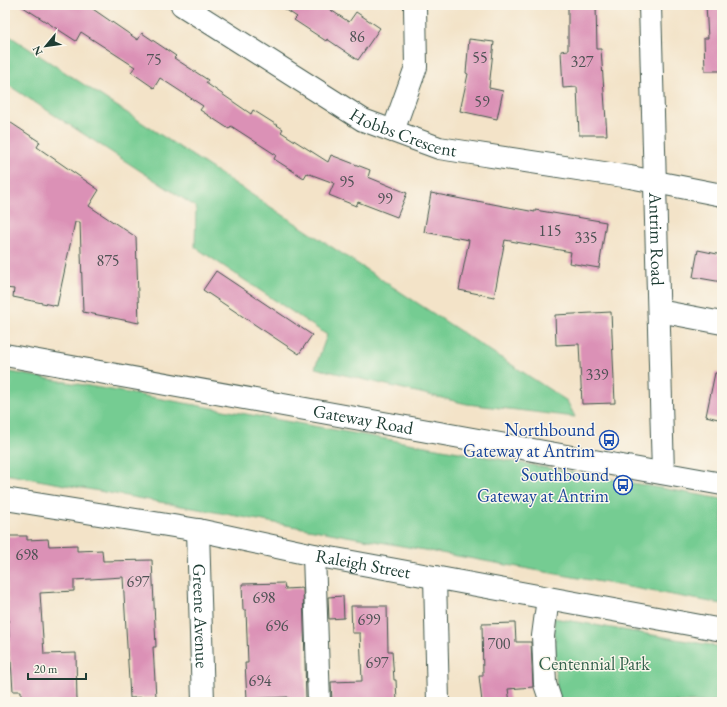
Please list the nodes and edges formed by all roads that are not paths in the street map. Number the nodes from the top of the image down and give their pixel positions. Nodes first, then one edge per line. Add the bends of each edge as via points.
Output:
1 (182, 5) edge
2 (415, 5) edge
3 (650, 5) edge
4 (392, 131) junction
5 (656, 183) junction
6 (722, 195) edge
7 (659, 311) junction
8 (722, 323) edge
9 (5, 354) edge
10 (663, 473) junction
11 (722, 484) edge
12 (5, 499) edge
13 (198, 530) junction
14 (314, 556) junction
15 (434, 577) junction
16 (548, 598) junction
17 (722, 630) edge
18 (203, 702) edge
19 (319, 702) edge
20 (438, 702) edge
21 (550, 702) edge

1 - 4 street, Hobbs Crescent via 364,120
2 - 4 street via 416,67
3 - 5 street, Antrim Road
4 - 5 street, Hobbs Crescent via 439,148
5 - 6 street, Hobbs Crescent
5 - 7 street, Antrim Road
7 - 8 street
7 - 10 street, Antrim Road
9 - 10 street, Gateway Road
10 - 11 street, Gateway Road
12 - 13 street, Raleigh Street
13 - 14 street, Raleigh Street
13 - 18 street, Greene Avenue
14 - 15 street, Raleigh Street
14 - 19 street
15 - 16 street, Raleigh Street
15 - 20 street
16 - 17 street, Raleigh Street
16 - 21 street via 543,636 546,684

